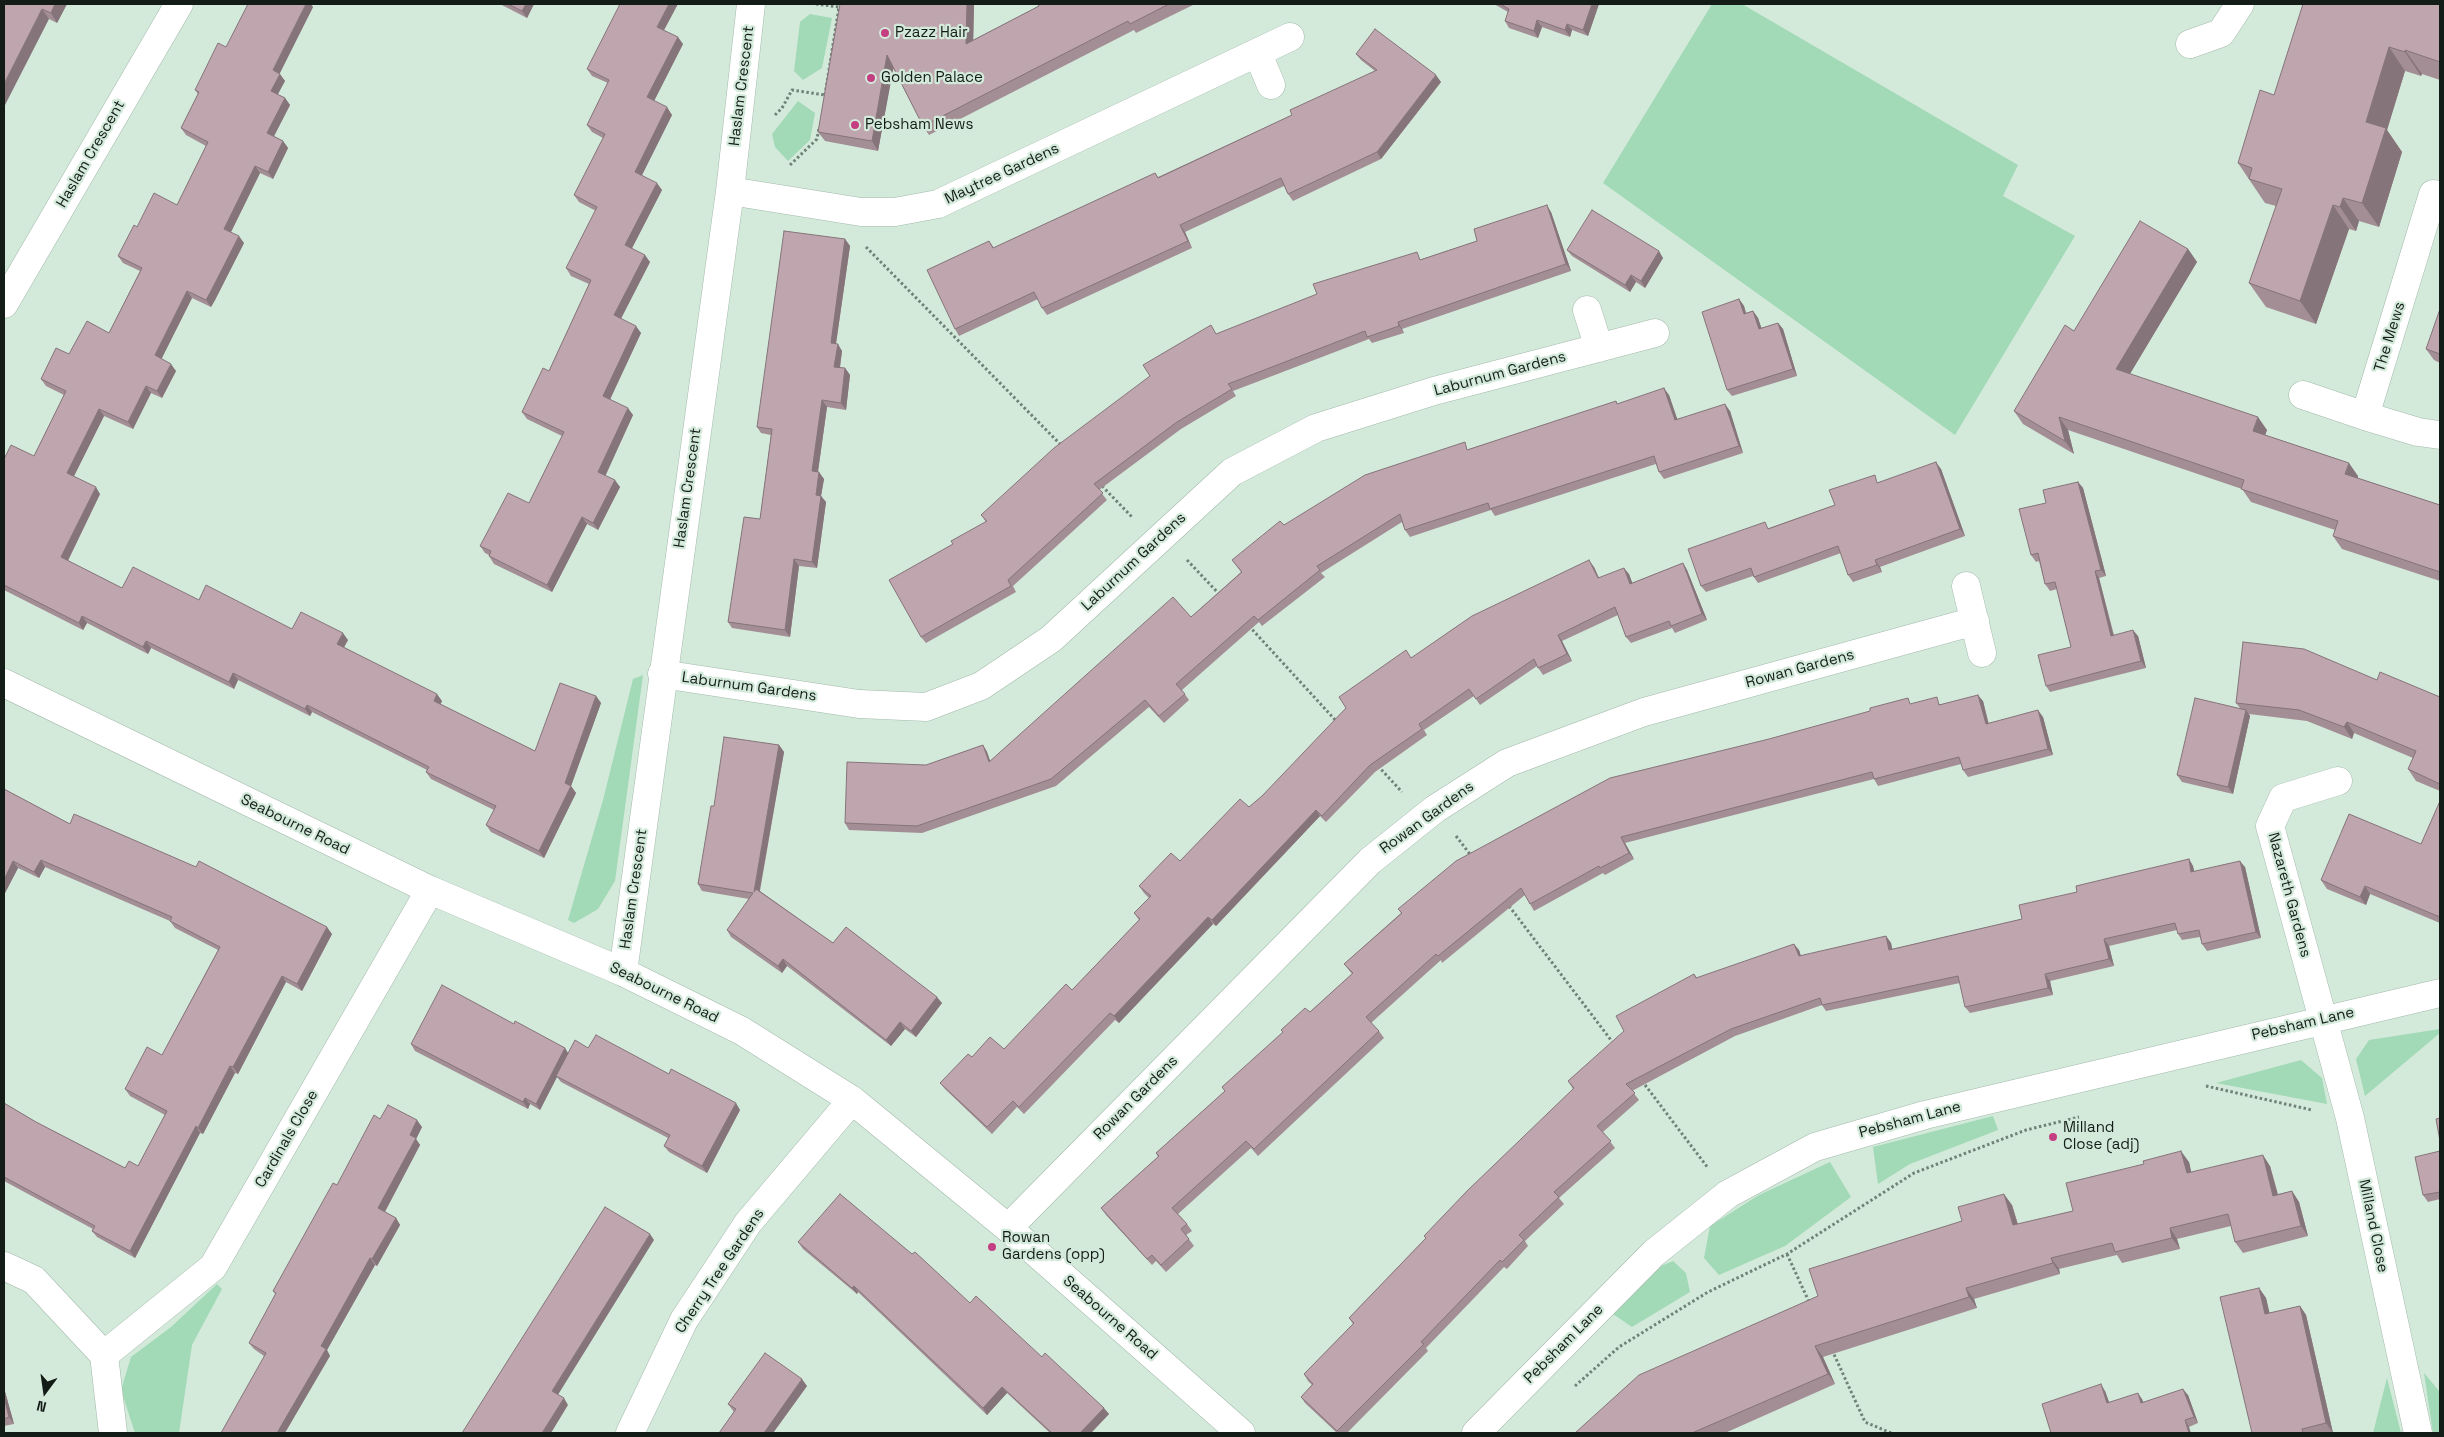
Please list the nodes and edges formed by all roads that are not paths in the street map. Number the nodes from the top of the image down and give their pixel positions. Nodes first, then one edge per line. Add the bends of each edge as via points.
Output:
1 (179, 4) edge
2 (751, 4) edge
3 (2240, 4) edge
4 (1290, 37) dead end
5 (2190, 44) dead end
6 (1258, 54) junction
7 (1271, 85) dead end
8 (730, 190) junction
9 (2434, 194) dead end
10 (4, 304) edge
11 (1587, 310) dead end
12 (1655, 333) dead end
13 (1599, 348) junction
14 (2303, 395) dead end
15 (2365, 416) junction
16 (2440, 435) edge
17 (1966, 586) dead end
18 (1974, 621) junction
19 (1982, 653) dead end
20 (662, 674) junction
21 (4, 683) edge
22 (2338, 781) dead end
23 (430, 890) junction
24 (623, 972) junction
25 (2440, 993) edge
26 (2323, 1020) junction
27 (852, 1100) junction
28 (1008, 1228) junction
29 (4, 1266) edge
30 (104, 1356) junction
31 (113, 1433) edge
32 (630, 1433) edge
33 (1240, 1433) edge
34 (1476, 1433) edge
35 (2418, 1433) edge

1 - 10 street, Haslam Crescent
2 - 8 street, Haslam Crescent
3 - 5 street via 2221,33
4 - 6 street, Maytree Gardens
6 - 7 street
6 - 8 street, Maytree Gardens via 938,204 895,212 861,212
8 - 20 street, Haslam Crescent
9 - 15 street, The Mews
11 - 13 street
12 - 13 street, Laburnum Gardens
13 - 20 street, Laburnum Gardens via 1434,391 1316,428 1232,472 1051,639 981,686 926,707 859,704
14 - 15 street
15 - 16 street
17 - 18 street
18 - 19 street
18 - 28 street, Rowan Gardens via 1644,712 1507,762 1435,809 1370,861
20 - 24 street, Haslam Crescent
21 - 23 street, Seabourne Road
22 - 26 street, Nazareth Gardens via 2283,798 2270,826
23 - 24 street, Seabourne Road
23 - 30 street, Cardinals Close via 213,1267
24 - 27 street, Seabourne Road via 742,1031
25 - 26 street, Pebsham Lane
26 - 34 street, Pebsham Lane via 1925,1114 1815,1147 1728,1194 1654,1253
26 - 35 street, Milland Close via 2350,1118
27 - 28 street, Seabourne Road
27 - 32 street, Cherry Tree Gardens via 737,1239 684,1320
28 - 33 street, Seabourne Road
29 - 30 street via 34,1280
30 - 31 street

